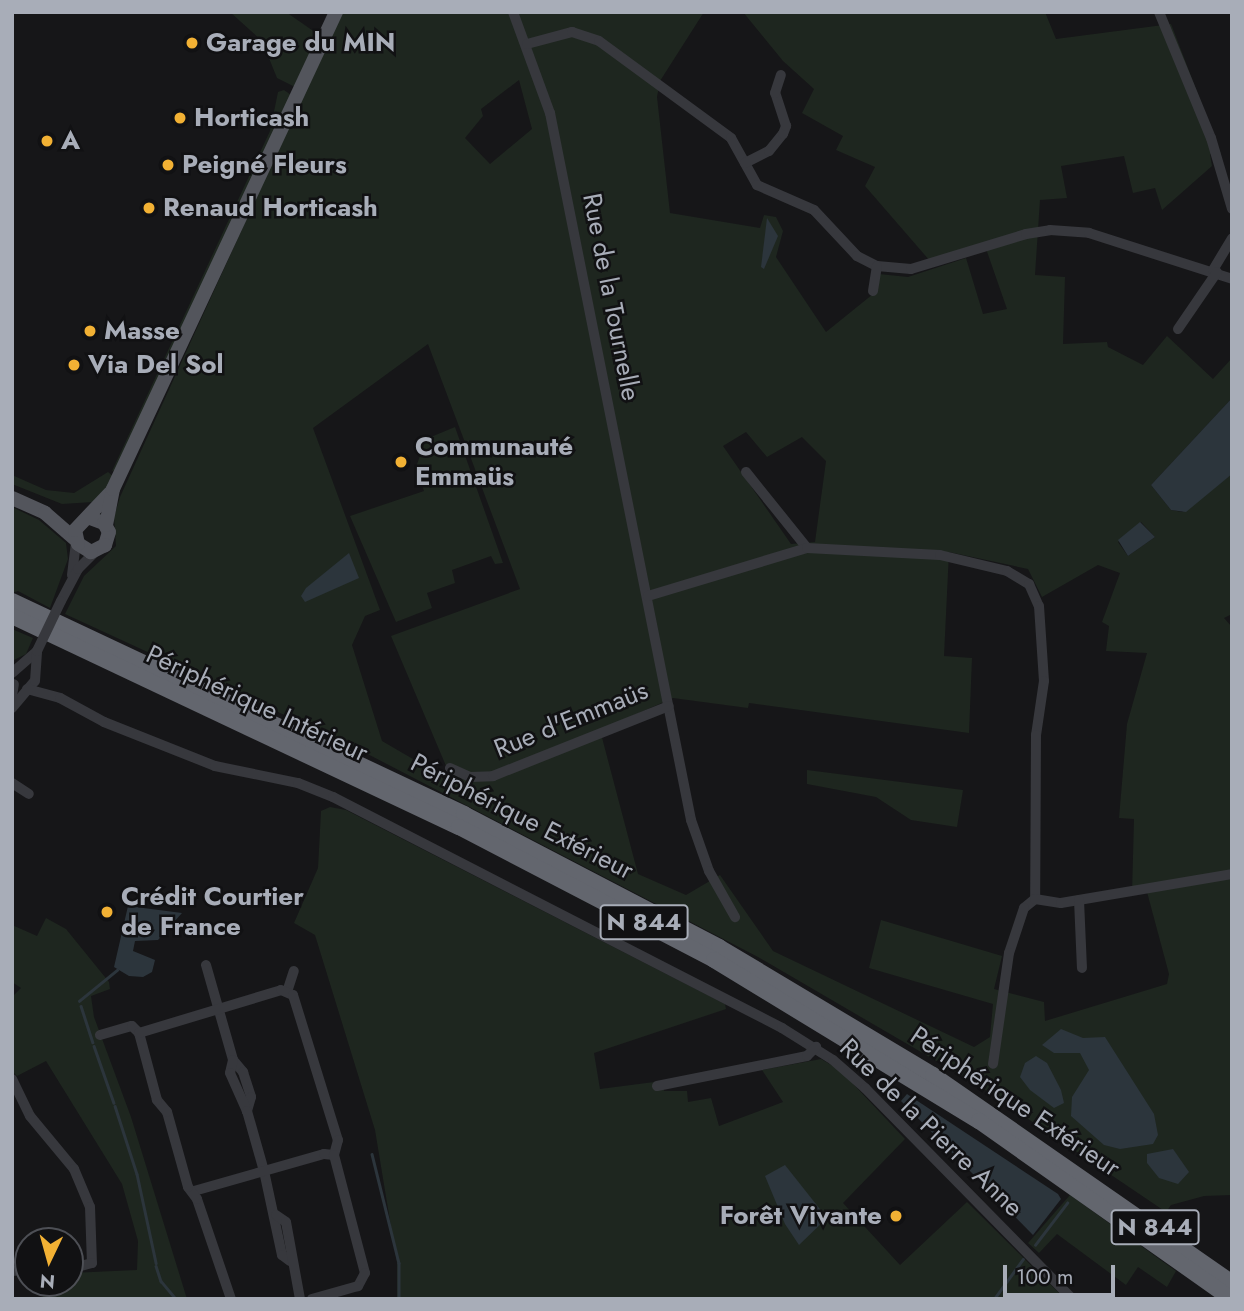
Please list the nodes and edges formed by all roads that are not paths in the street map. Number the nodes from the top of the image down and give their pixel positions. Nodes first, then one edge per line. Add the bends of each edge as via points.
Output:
1 (336, 12) edge
2 (513, 12) edge
3 (1159, 12) edge
4 (527, 44) junction
5 (781, 75) dead end
6 (745, 163) junction
7 (1232, 209) edge
8 (1232, 238) edge
9 (877, 266) junction
10 (1215, 271) junction
11 (1232, 279) edge
12 (873, 291) dead end
13 (1178, 330) dead end
14 (746, 472) dead end
15 (113, 489) junction
16 (12, 498) edge
17 (45, 513) junction
18 (86, 519) junction
19 (106, 526) junction
20 (76, 540) junction
21 (807, 548) junction
22 (96, 551) junction
23 (69, 584) junction
24 (648, 596) junction
25 (12, 601) edge
26 (12, 616) edge
27 (19, 679) edge
28 (60, 698) junction
29 (669, 706) junction
30 (12, 708) edge
31 (450, 768) dead end
32 (12, 783) edge
33 (29, 794) dead end
34 (1232, 874) edge
35 (1035, 899) junction
36 (1079, 900) junction
37 (735, 917) dead end
38 (206, 965) dead end
39 (1082, 968) dead end
40 (294, 971) dead end
41 (287, 992) junction
42 (218, 1007) junction
43 (139, 1033) junction
44 (100, 1035) dead end
45 (816, 1047) junction
46 (993, 1064) dead end
47 (12, 1079) edge
48 (657, 1086) dead end
49 (334, 1155) junction
50 (264, 1171) junction
51 (194, 1191) junction
52 (84, 1265) edge
53 (1232, 1283) edge
54 (231, 1299) edge
55 (300, 1299) edge
56 (312, 1299) edge
57 (1072, 1299) edge
58 (1231, 1299) edge

1 - 15 main road
2 - 4 street, Rue de la Tournelle
3 - 7 street via 1211,138
4 - 6 street via 555,34 586,33 732,138
4 - 24 street, Rue de la Tournelle via 550,113
5 - 6 street via 775,93 786,125 783,134 769,151
6 - 9 street via 757,185 814,210 857,256
8 - 10 street
9 - 10 street via 911,269 1026,233 1051,230 1089,233
9 - 12 street
10 - 11 street
10 - 13 street
14 - 21 street
15 - 18 main road
15 - 19 main road
16 - 17 main road
17 - 18 main road
17 - 20 main road
18 - 19 main road
18 - 20 main road
19 - 22 main road via 108,541
20 - 22 main road via 85,550
20 - 23 street
21 - 24 street
21 - 35 street via 940,555 1007,571 1029,584 1039,606 1044,681 1036,735
22 - 23 street
23 - 27 street, bridge
24 - 29 street, Rue de la Tournelle
25 - 53 highway, Périphérique Extérieur / N 844 via 464,814 719,947 963,1095
26 - 58 highway, Périphérique Intérieur / N 844 via 459,827 714,960 967,1114
27 - 28 street, Rue de la Pierre Anne
27 - 28 street, Rue de la Pierre Anne
27 - 30 street
28 - 45 street, Rue de la Pierre Anne via 104,722 215,766 298,783 333,797 625,943
29 - 31 street, Rue d'Emmaüs via 493,776 470,777
29 - 37 street, Rue de la Tournelle via 697,838
32 - 33 street
34 - 36 street
35 - 36 street via 1052,904
35 - 46 street via 1024,908 1009,953
36 - 39 street
38 - 42 street
40 - 41 street
41 - 42 street
41 - 49 street via 293,995 338,1140
42 - 43 street
42 - 50 street via 233,1060 243,1072 251,1097 247,1111
43 - 44 street via 132,1026
43 - 51 street via 157,1100 167,1112 188,1187
45 - 48 street via 807,1056
45 - 57 street, Rue de la Pierre Anne via 865,1088
47 - 52 street via 30,1116 74,1169 90,1207 92,1263
49 - 50 street
49 - 56 street via 365,1278 358,1286
50 - 51 street
50 - 55 street via 276,1214 286,1222
51 - 54 street

